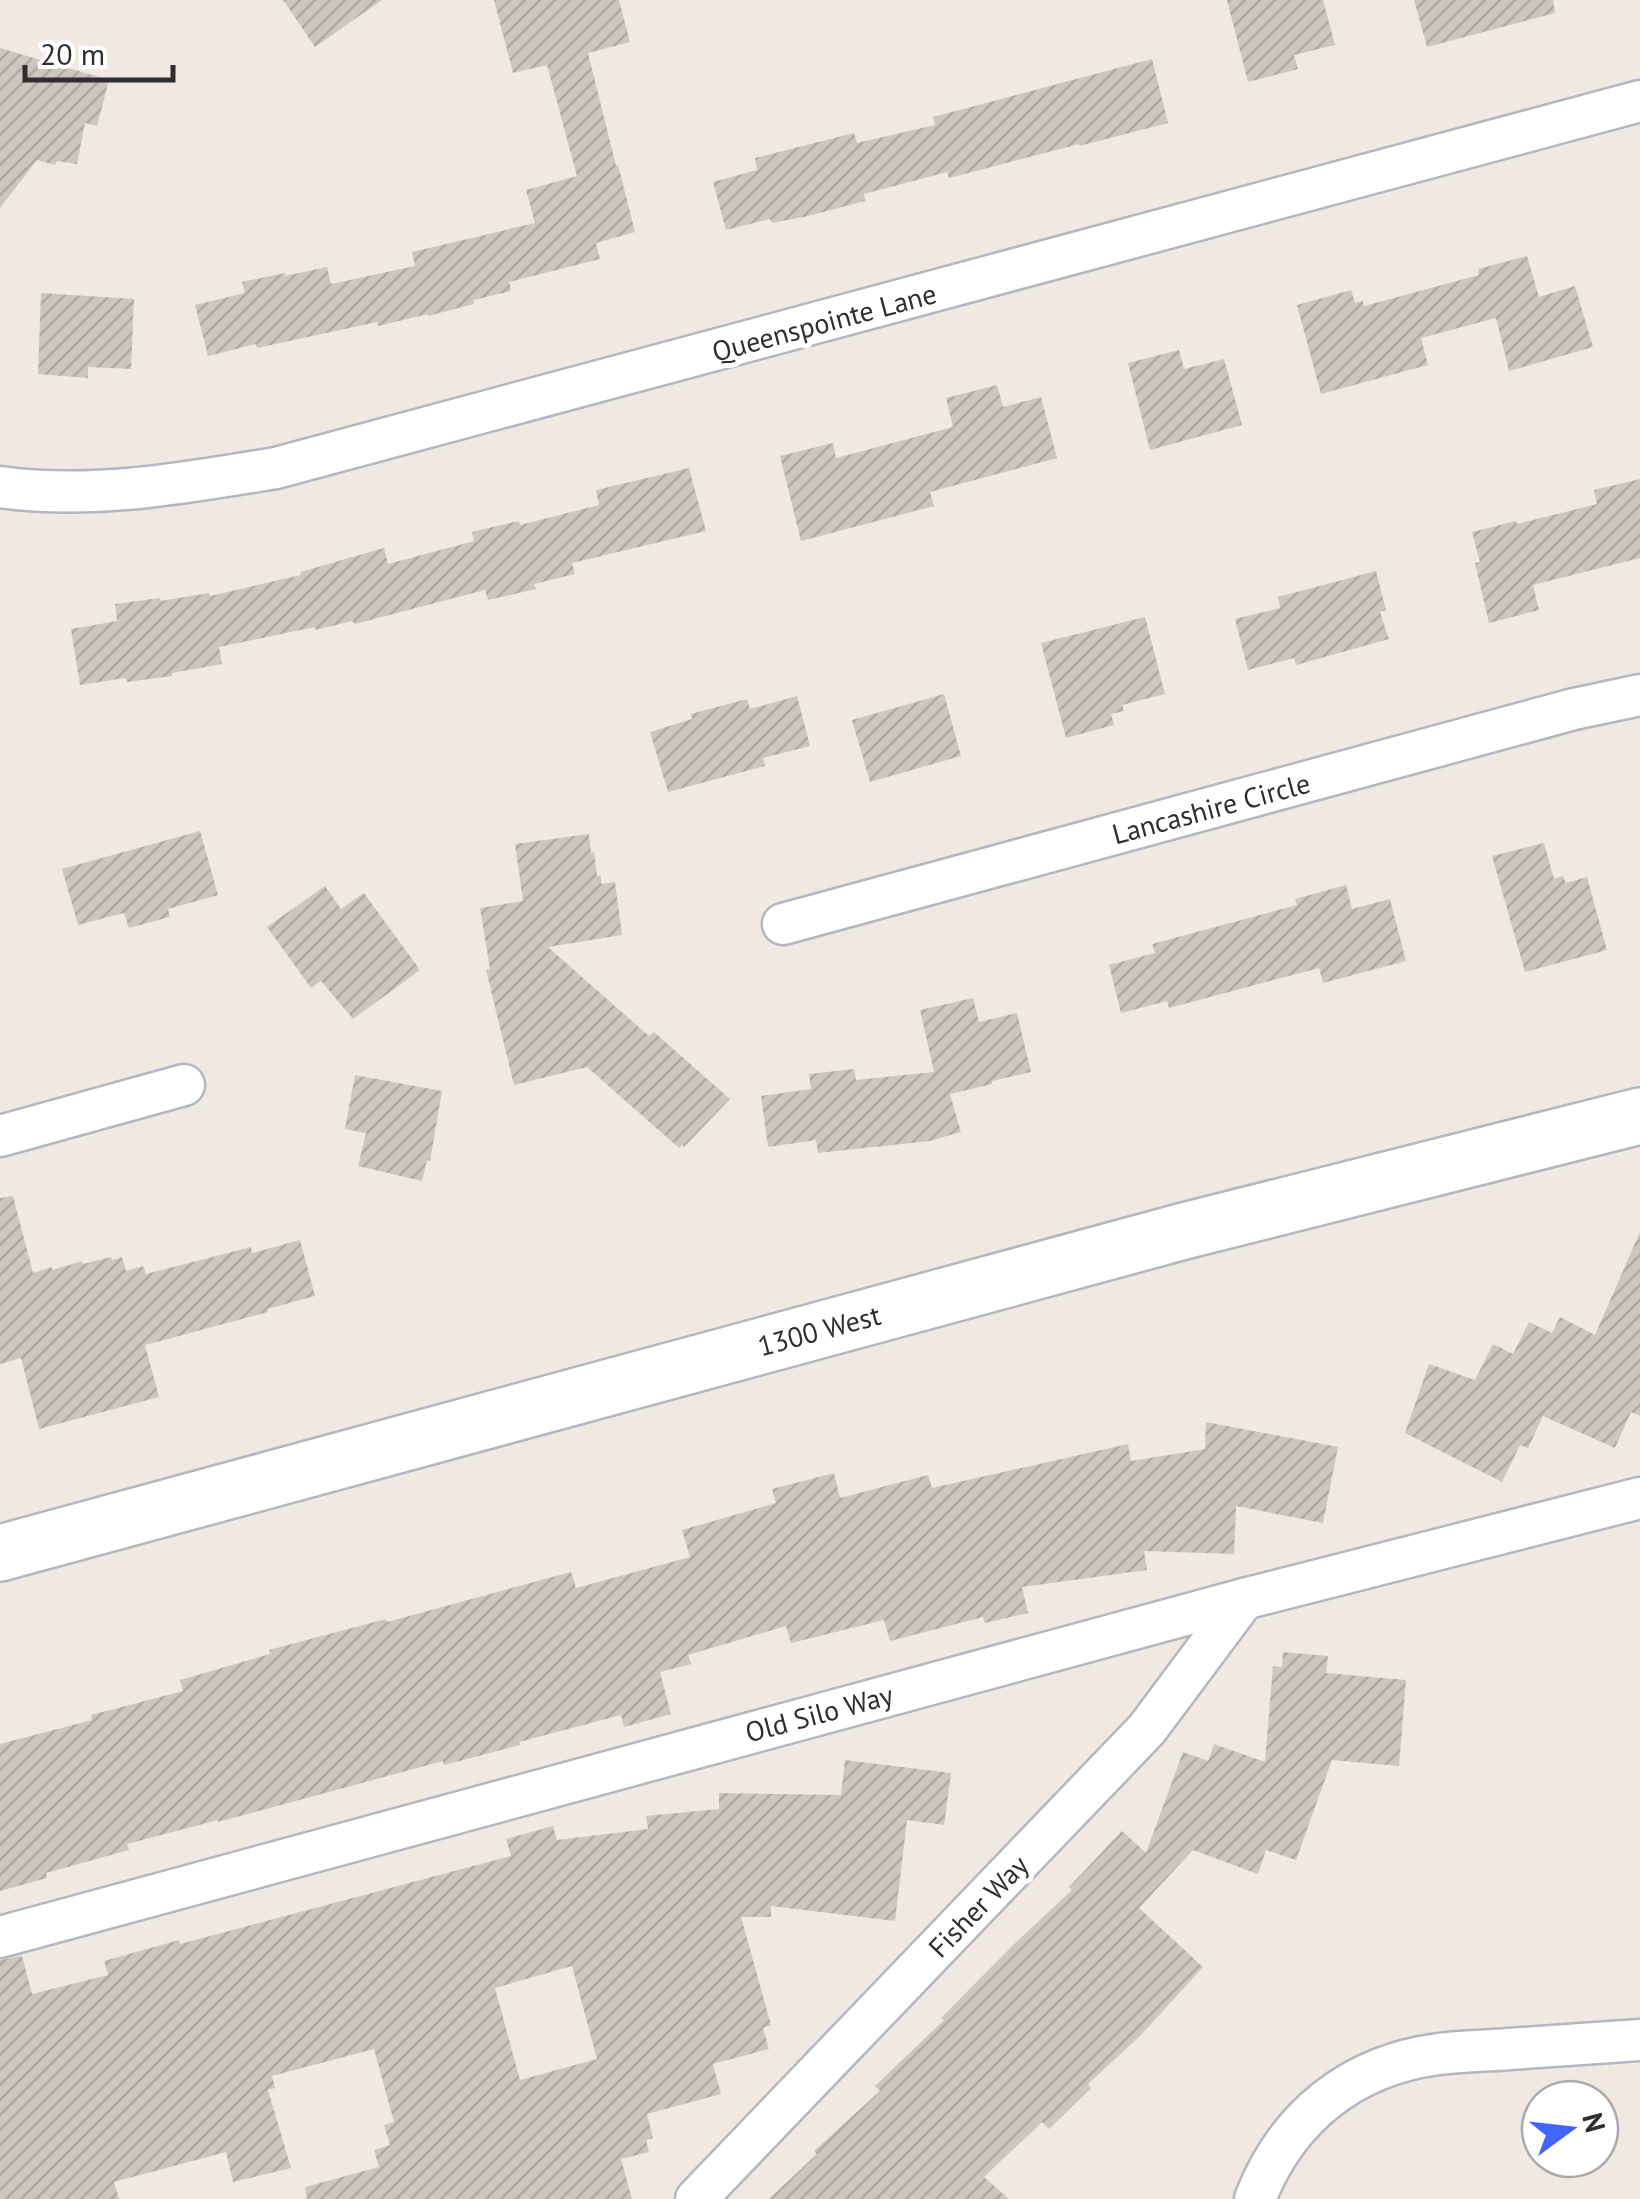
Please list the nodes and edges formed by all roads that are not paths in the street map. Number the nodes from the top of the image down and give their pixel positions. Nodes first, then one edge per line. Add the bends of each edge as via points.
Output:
1 (1640, 101) edge
2 (0, 487) edge
3 (1640, 696) edge
4 (783, 924) dead end
5 (184, 1086) dead end
6 (1640, 1116) edge
7 (0, 1136) edge
8 (1640, 1498) edge
9 (0, 1552) edge
10 (1244, 1599) junction
11 (0, 1937) edge
12 (1640, 2040) edge
13 (696, 2199) edge
14 (1256, 2199) edge

1 - 2 street, Queenspointe Lane via 276,468 152,488
3 - 4 street, Lancashire Circle
5 - 7 street
6 - 9 street, 1300 West via 1165,1236
8 - 10 street, Old Silo Way
10 - 11 street, Old Silo Way
10 - 13 street, Fisher Way via 1147,1730
12 - 14 street via 1438,2054 1386,2066 1340,2088 1298,2124

